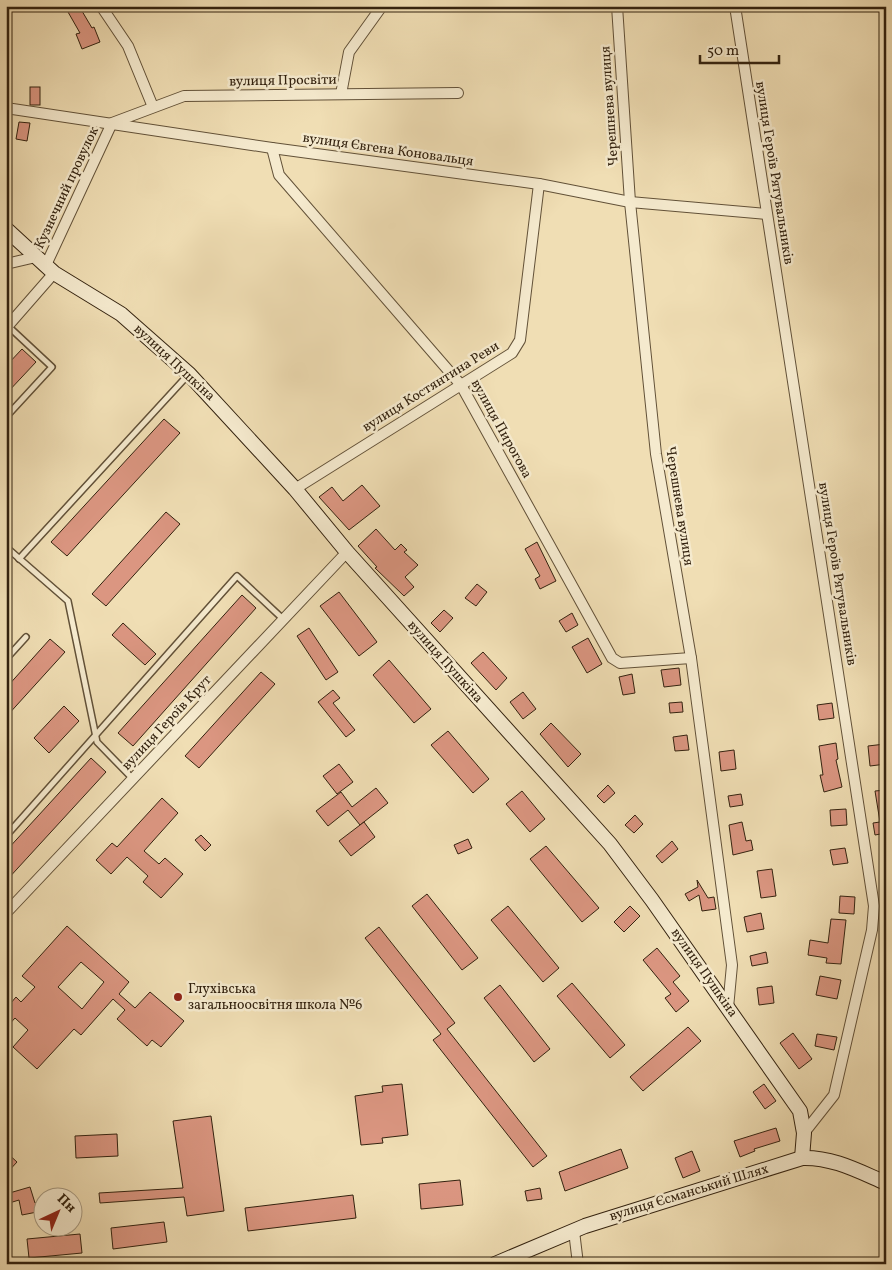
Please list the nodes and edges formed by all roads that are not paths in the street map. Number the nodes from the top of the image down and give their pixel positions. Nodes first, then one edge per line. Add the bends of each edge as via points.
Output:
1 (101, 6) edge
2 (382, 6) edge
3 (617, 6) edge
4 (735, 6) edge
5 (458, 93) dead end
6 (341, 94) junction
7 (153, 107) junction
8 (6, 108) edge
9 (112, 123) junction
10 (272, 148) junction
11 (539, 184) junction
12 (630, 202) junction
13 (766, 214) junction
14 (6, 229) edge
15 (6, 264) edge
16 (45, 265) junction
17 (7, 327) edge
18 (189, 374) junction
19 (461, 385) junction
20 (6, 418) edge
21 (296, 489) junction
22 (6, 547) edge
23 (347, 552) junction
24 (20, 558) junction
25 (284, 619) junction
26 (26, 637) dead end
27 (690, 658) junction
28 (6, 659) edge
29 (95, 734) junction
30 (133, 779) junction
31 (6, 836) edge
32 (6, 912) edge
33 (728, 1008) junction
34 (804, 1133) junction
35 (802, 1158) junction
36 (886, 1183) edge
37 (574, 1230) junction
38 (515, 1260) edge
39 (495, 1264) edge
40 (578, 1264) edge

1 - 7 street via 128,46
2 - 6 street via 348,52
3 - 12 street, Черешнева вулиця
4 - 13 street, вулиця Героїв Рятувальників
5 - 6 street, вулиця Просвіти
6 - 7 street, вулиця Просвіти via 184,96
7 - 9 street, вулиця Просвіти
8 - 9 street, вулиця Євгена Коновальця
9 - 10 street, вулиця Євгена Коновальця
9 - 16 street, Кузнечний провулок
10 - 11 street, вулиця Євгена Коновальця
10 - 19 street, вулиця Пирогова via 279,175
11 - 12 street, вулиця Євгена Коновальця
11 - 19 street, вулиця Костянтина Реви via 520,340 512,353
12 - 13 street, вулиця Євгена Коновальця
12 - 27 street, Черешнева вулиця via 656,454
13 - 34 street, вулиця Героїв Рятувальників via 874,906 872,930 834,1095
14 - 16 street, вулиця Пушкіна
15 - 16 street
16 - 17 street, Кузнечний провулок
16 - 18 street, вулиця Пушкіна via 121,314
17 - 20 lane via 52,367
18 - 21 street, вулиця Пушкіна
18 - 24 lane
19 - 21 street, вулиця Костянтина Реви
19 - 27 street, вулиця Пирогова via 612,658 620,663
21 - 23 street, вулиця Пушкіна
22 - 24 lane
23 - 25 street, вулиця Героїв Крут
23 - 33 street, вулиця Пушкіна via 610,844
24 - 29 lane via 68,601
25 - 29 lane via 237,576
25 - 30 street, вулиця Героїв Крут
26 - 28 lane
27 - 33 street, Черешнева вулиця via 732,965
29 - 30 lane via 97,742
29 - 31 lane
30 - 32 street, вулиця Героїв Крут
33 - 34 street, вулиця Пушкіна via 800,1111
34 - 35 street, вулиця Пушкіна
35 - 36 street, вулиця Єсманський Шлях via 820,1157 842,1163
35 - 37 street, вулиця Єсманський Шлях
37 - 38 street, вулиця Єсманський Шлях
37 - 40 street
38 - 39 street, вулиця Єсманський Шлях

